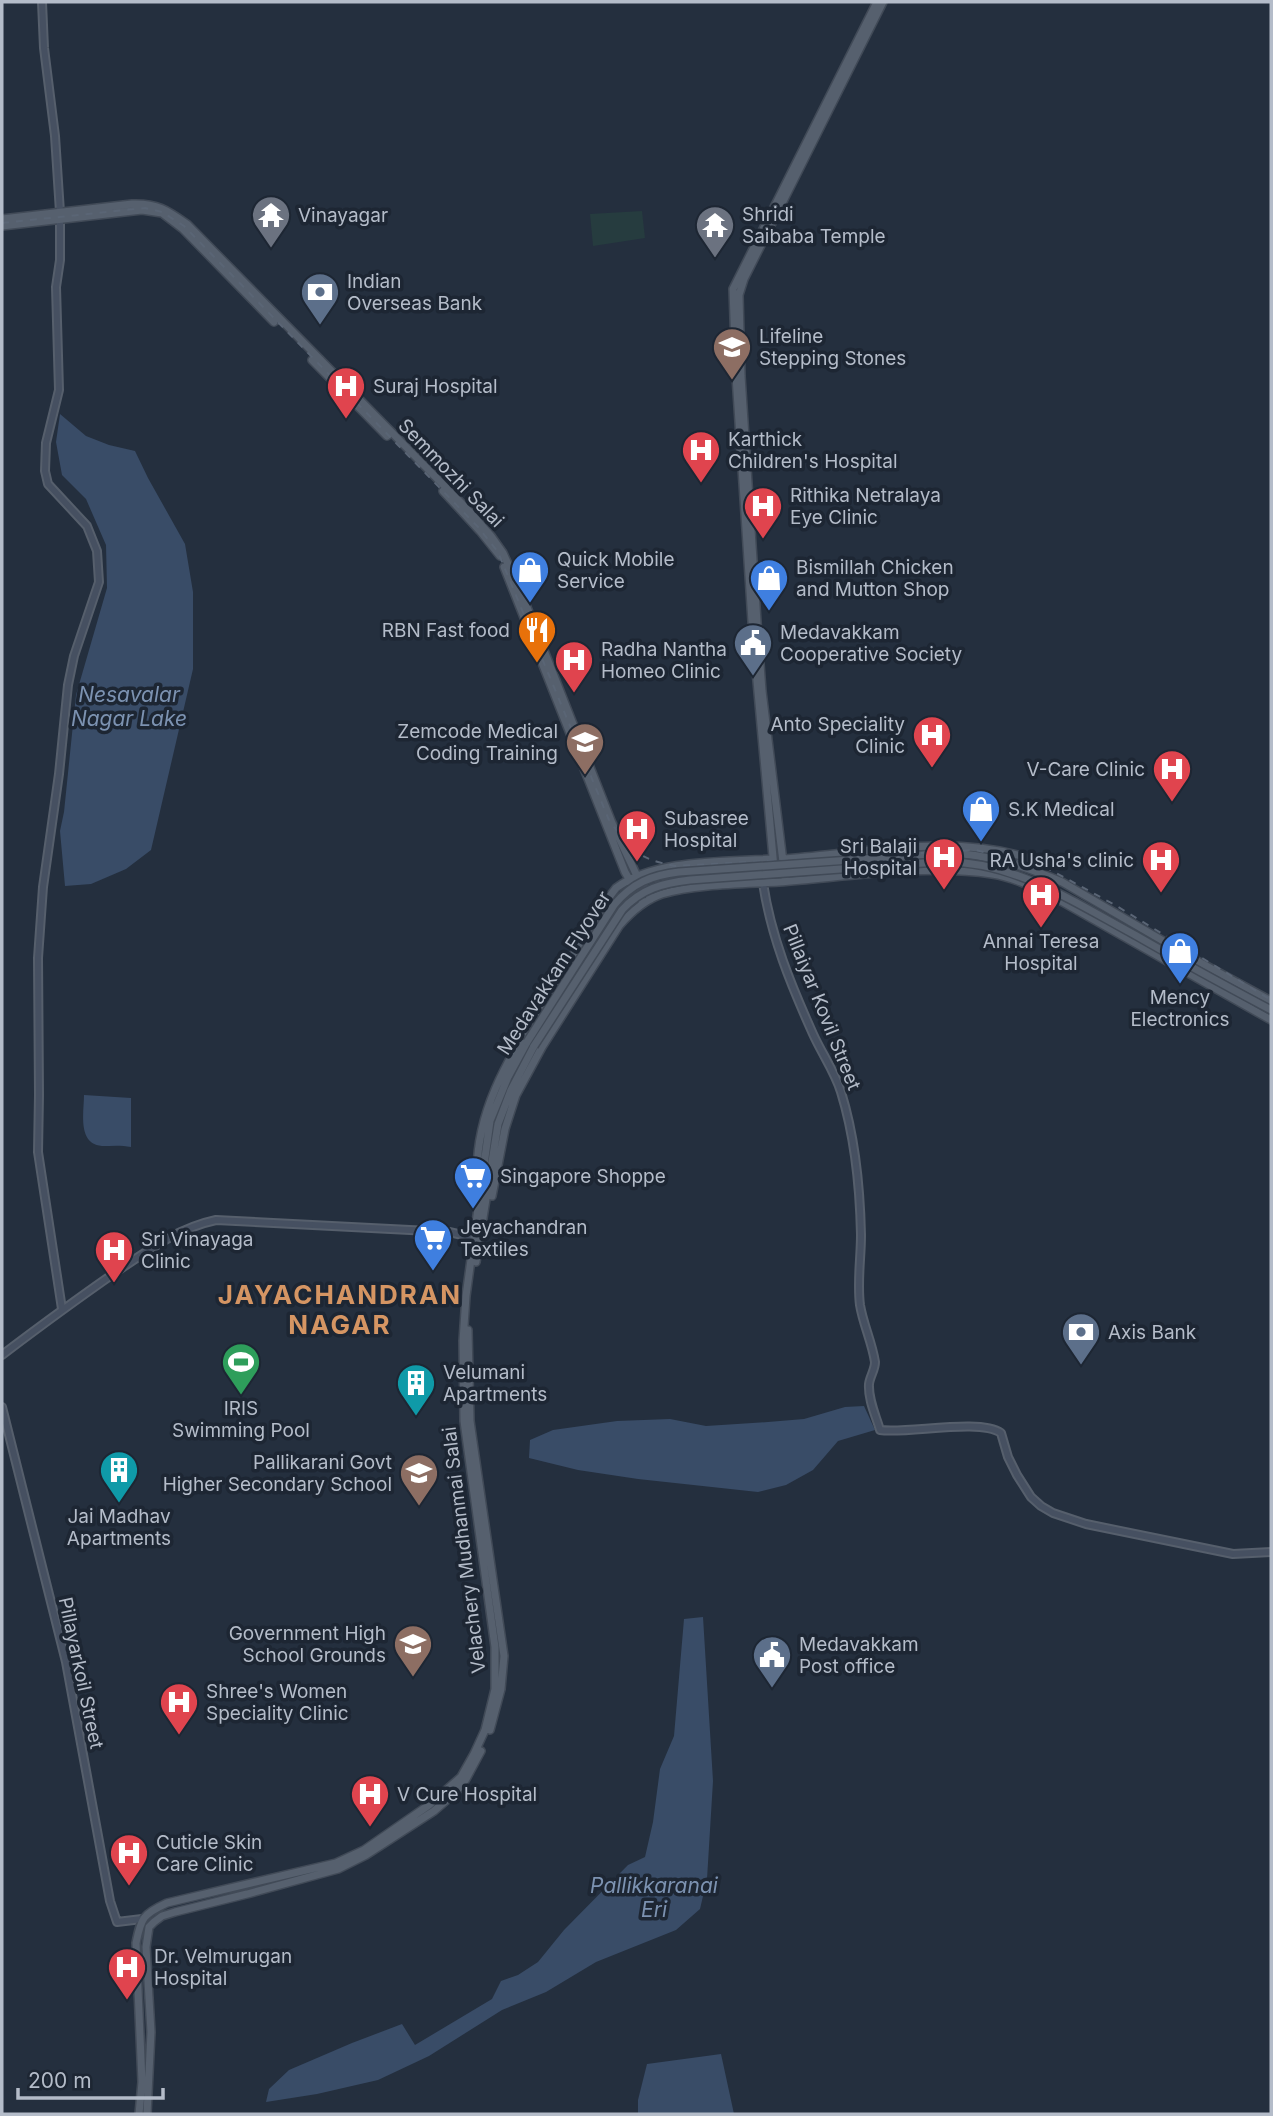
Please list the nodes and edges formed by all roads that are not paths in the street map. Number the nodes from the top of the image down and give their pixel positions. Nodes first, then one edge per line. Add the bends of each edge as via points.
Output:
1 (42, 2) edge
2 (877, 2) edge
3 (883, 2) edge
4 (60, 216) junction
5 (2, 219) edge
6 (2, 226) edge
7 (738, 376) junction
8 (825, 856) junction
9 (772, 859) junction
10 (783, 859) junction
11 (695, 865) junction
12 (1037, 872) junction
13 (633, 877) junction
14 (828, 878) junction
15 (785, 881) junction
16 (776, 882) junction
17 (764, 883) junction
18 (697, 888) junction
19 (647, 901) junction
20 (1271, 1001) edge
21 (1271, 1010) edge
22 (1271, 1020) edge
23 (531, 1044) junction
24 (481, 1193) junction
25 (487, 1202) junction
26 (476, 1238) junction
27 (62, 1309) junction
28 (466, 1333) junction
29 (2, 1355) edge
30 (2, 1407) edge
31 (1271, 1552) edge
32 (142, 1919) junction
33 (139, 2114) edge
34 (147, 2114) edge

1 - 4 street
2 - 7 main road via 734,285
3 - 7 main road via 740,287
4 - 5 main road, Semmozhi Salai
4 - 6 main road, Semmozhi Salai
4 - 13 main road, Semmozhi Salai via 142,210 162,213 482,529 499,555
4 - 27 street via 56,287 59,390 46,443 45,471 48,484 87,526 97,551 99,582 68,685 38,958 38,1152
7 - 9 main road
7 - 10 main road via 762,691
8 - 10 main road
8 - 12 main road via 969,847 1018,854 1036,861
8 - 14 main road
9 - 11 main road
9 - 16 main road
10 - 15 main road
11 - 13 main road
11 - 18 main road
12 - 20 main road
12 - 23 main road, Medavakkam Flyover, bridge via 962,854 655,876 627,890 614,905
13 - 19 main road, Semmozhi Salai
13 - 24 main road via 608,898 498,1082 483,1125 477,1175
14 - 15 main road
14 - 22 main road via 953,871 1008,878 1052,896
15 - 16 main road
16 - 17 main road
17 - 18 main road
17 - 31 street, Pillaiyar Kovil Street via 784,967 841,1090 852,1139 861,1236 860,1305 875,1362 869,1393 880,1430 996,1429 1024,1486 1052,1513 1233,1554
18 - 19 main road
19 - 25 main road via 620,926 522,1082 506,1122 494,1188
21 - 23 main road, bridge via 1032,880 989,866 928,862 699,879 647,890 622,910
23 - 24 main road, Medavakkam Flyover via 508,1077 492,1112
23 - 25 main road via 498,1124
24 - 26 main road, Velachery Mudhanmai Salai
25 - 28 main road, Velachery Mudhanmai Salai
26 - 27 street via 449,1232 216,1220 162,1242
26 - 28 main road, Velachery Mudhanmai Salai
27 - 29 street
28 - 32 main road, Velachery Mudhanmai Salai via 464,1421 495,1647 495,1689 474,1754 461,1777 429,1805 364,1850 336,1863 167,1903
28 - 34 main road, Velachery Mudhanmai Salai via 470,1421 504,1656 501,1689 489,1731 456,1792 366,1855 338,1868 162,1916 149,1927
30 - 32 street, Pillayarkoil Street via 66,1662 110,1901 117,1922
32 - 33 main road via 136,1943 142,2082

